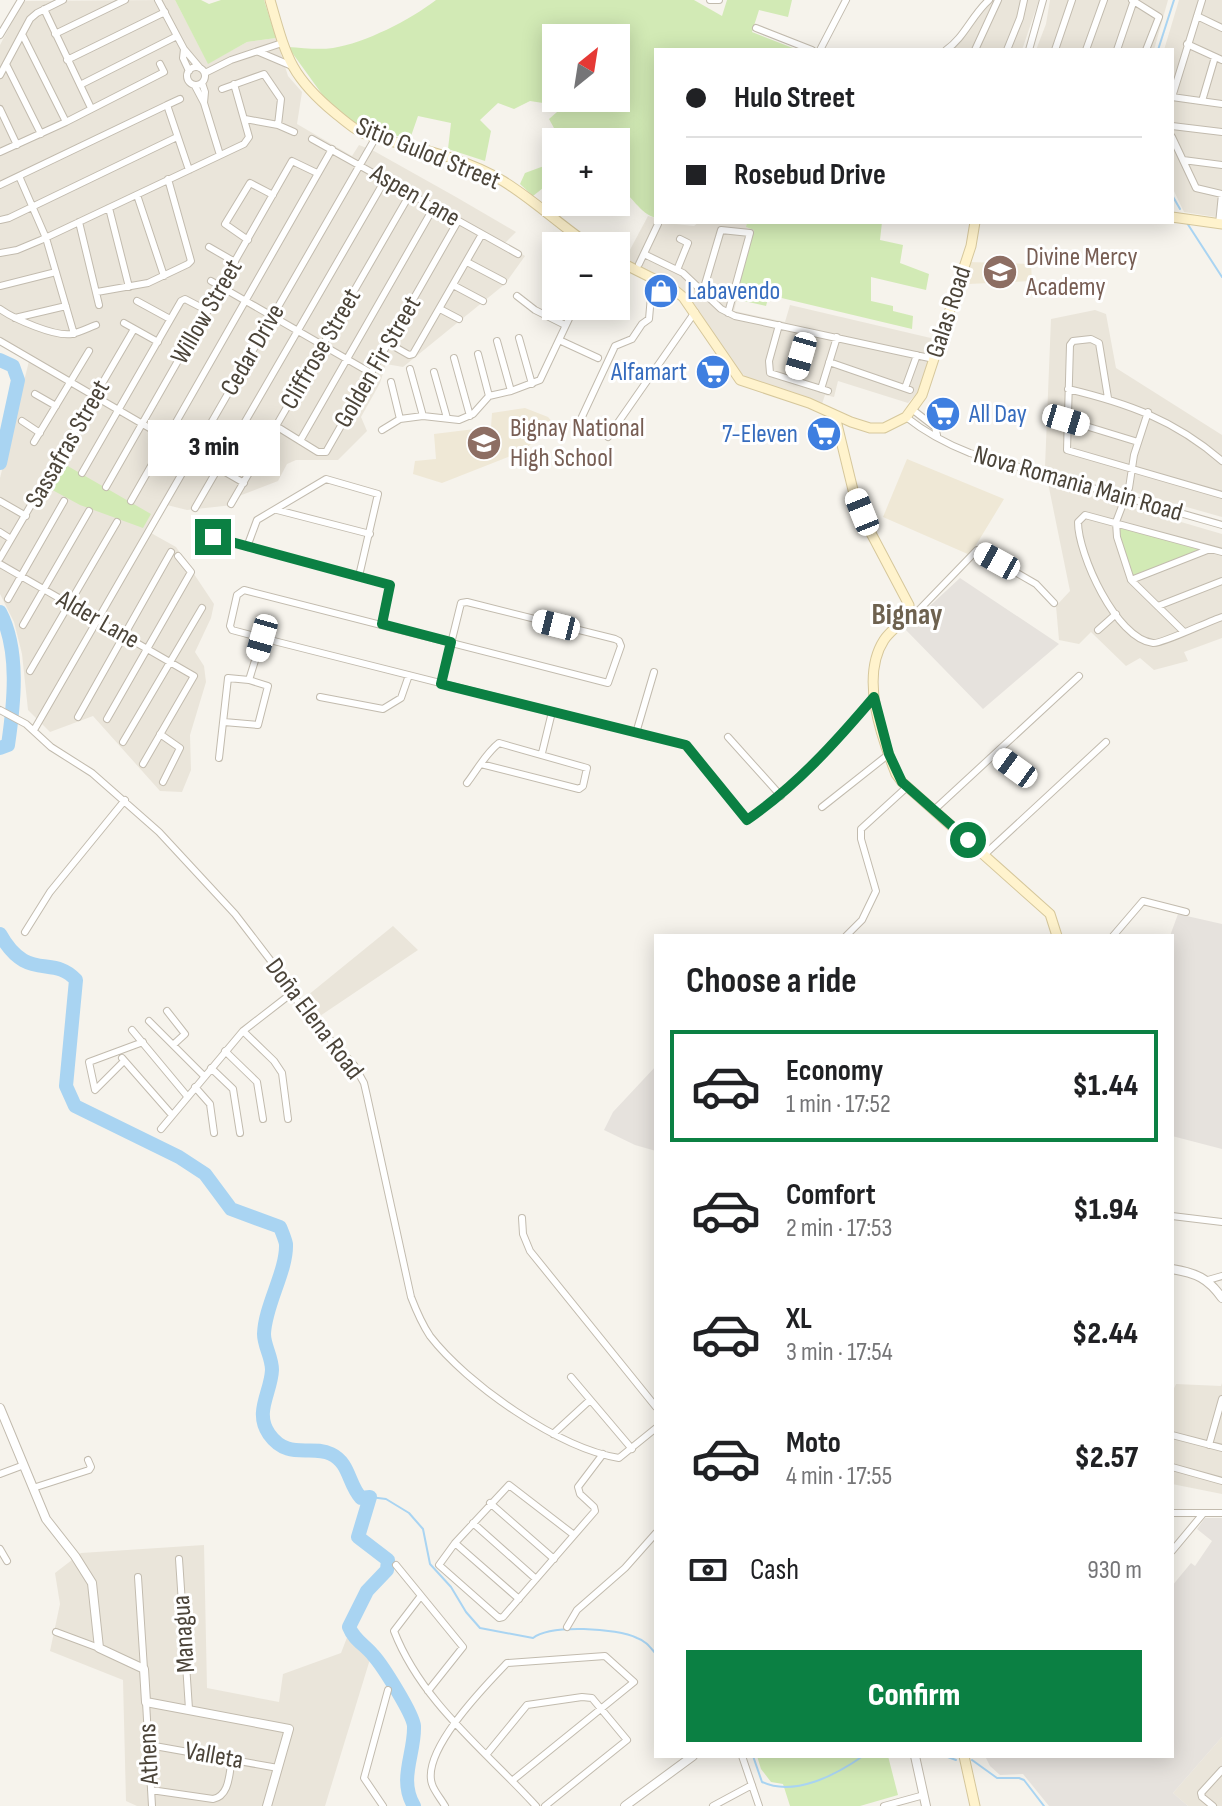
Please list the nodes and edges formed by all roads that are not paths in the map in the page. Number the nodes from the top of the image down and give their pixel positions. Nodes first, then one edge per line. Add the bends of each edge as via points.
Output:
1 (21, 0) edge
2 (63, 0) edge
3 (125, 0) edge
4 (158, 0) edge
5 (270, 0) edge
6 (710, 0) edge
7 (719, 0) edge
8 (846, 0) edge
9 (989, 0) edge
10 (998, 0) edge
11 (1024, 0) edge
12 (1043, 0) edge
13 (1072, 0) edge
14 (1104, 0) edge
15 (1133, 0) edge
16 (1202, 0) edge
17 (44, 9) junction
18 (165, 12) junction
19 (1197, 16) junction
20 (756, 28) dead end
21 (1222, 28) edge
22 (22, 34) junction
23 (55, 34) junction
24 (0, 35) edge
25 (177, 36) junction
26 (282, 43) junction
27 (1187, 44) junction
28 (807, 48) edge
29 (821, 48) edge
30 (949, 48) edge
31 (976, 48) edge
32 (1008, 48) edge
33 (1030, 48) edge
34 (1056, 48) edge
35 (1087, 48) edge
36 (1118, 48) edge
37 (1147, 48) edge
38 (184, 49) junction
39 (259, 52) junction
40 (1219, 58) edge
41 (67, 60) junction
42 (6, 64) junction
43 (160, 64) dead end
44 (292, 66) junction
45 (202, 70) junction
46 (189, 71) junction
47 (164, 72) junction
48 (0, 75) edge
49 (169, 80) dead end
50 (198, 84) junction
51 (234, 84) junction
52 (80, 85) junction
53 (222, 89) dead end
54 (1174, 90) edge
55 (1174, 97) edge
56 (180, 99) dead end
57 (1202, 101) junction
58 (1222, 104) edge
59 (167, 105) junction
60 (91, 108) junction
61 (0, 109) edge
62 (245, 119) junction
63 (66, 122) junction
64 (278, 125) junction
65 (1174, 126) edge
66 (294, 132) dead end
67 (1222, 132) edge
68 (41, 134) junction
69 (177, 137) junction
70 (376, 137) junction
71 (312, 139) dead end
72 (1174, 141) edge
73 (17, 145) junction
74 (332, 149) junction
75 (0, 152) edge
76 (220, 155) junction
77 (1183, 160) junction
78 (360, 165) junction
79 (1222, 165) edge
80 (189, 170) junction
81 (317, 173) junction
82 (19, 176) junction
83 (168, 179) junction
84 (385, 180) junction
85 (0, 185) edge
86 (410, 194) junction
87 (1222, 194) edge
88 (137, 195) junction
89 (273, 195) junction
90 (33, 207) junction
91 (434, 207) junction
92 (109, 208) junction
93 (1174, 217) edge
94 (0, 220) edge
95 (458, 221) junction
96 (79, 222) junction
97 (658, 224) dead end
98 (975, 224) edge
99 (1220, 224) edge
100 (570, 232) edge
101 (482, 234) junction
102 (46, 238) junction
103 (680, 239) dead end
104 (248, 240) junction
105 (209, 247) dead end
106 (0, 253) edge
107 (518, 254) dead end
108 (644, 254) junction
109 (235, 262) junction
110 (467, 262) junction
111 (639, 264) dead end
112 (630, 267) edge
113 (677, 270) junction
114 (56, 272) junction
115 (164, 276) junction
116 (211, 281) dead end
117 (503, 281) dead end
118 (659, 281) junction
119 (453, 285) junction
120 (0, 286) edge
121 (222, 286) junction
122 (129, 287) junction
123 (703, 291) junction
124 (97, 292) junction
125 (517, 296) dead end
126 (137, 301) dead end
127 (246, 301) junction
128 (483, 301) dead end
129 (99, 305) dead end
130 (66, 306) junction
131 (0, 309) edge
132 (440, 309) junction
133 (208, 311) junction
134 (695, 312) junction
135 (728, 313) junction
136 (272, 316) junction
137 (13, 319) junction
138 (170, 319) junction
139 (459, 319) dead end
140 (568, 320) edge
141 (124, 323) dead end
142 (96, 325) dead end
143 (565, 325) junction
144 (779, 325) junction
145 (134, 329) junction
146 (298, 331) junction
147 (808, 332) junction
148 (74, 334) junction
149 (837, 337) junction
150 (519, 338) dead end
151 (559, 340) junction
152 (0, 341) edge
153 (497, 341) dead end
154 (158, 342) junction
155 (388, 343) junction
156 (323, 346) junction
157 (89, 351) dead end
158 (478, 354) dead end
159 (917, 355) junction
160 (454, 358) dead end
161 (598, 358) dead end
162 (347, 359) junction
163 (934, 359) junction
164 (829, 362) junction
165 (410, 369) dead end
166 (434, 372) dead end
167 (371, 373) junction
168 (793, 380) junction
169 (71, 382) junction
170 (391, 382) dead end
171 (532, 384) junction
172 (1068, 389) junction
173 (511, 391) junction
174 (35, 394) dead end
175 (96, 396) junction
176 (489, 396) junction
177 (1108, 398) junction
178 (56, 406) junction
179 (120, 410) junction
180 (1148, 412) junction
181 (910, 414) junction
182 (423, 416) junction
183 (470, 416) junction
184 (835, 416) junction
185 (447, 418) junction
186 (400, 419) junction
187 (1066, 420) junction
188 (22, 421) dead end
189 (580, 421) dead end
190 (144, 423) junction
191 (276, 426) junction
192 (382, 430) dead end
193 (40, 433) junction
194 (168, 437) junction
195 (608, 437) dead end
196 (300, 441) junction
197 (34, 442) dead end
198 (1138, 442) junction
199 (194, 452) junction
200 (1222, 461) edge
201 (219, 468) junction
202 (1133, 470) junction
203 (82, 473) dead end
204 (244, 483) junction
205 (106, 487) dead end
206 (1222, 495) edge
207 (1124, 498) junction
208 (0, 501) edge
209 (64, 501) dead end
210 (131, 501) dead end
211 (231, 504) dead end
212 (195, 508) dead end
213 (277, 510) junction
214 (89, 511) dead end
215 (26, 516) junction
216 (117, 522) dead end
217 (1116, 522) junction
218 (1222, 525) edge
219 (0, 532) edge
220 (370, 534) junction
221 (213, 537) dead end
222 (11, 539) junction
223 (247, 547) junction
224 (1210, 549) junction
225 (1222, 552) edge
226 (0, 561) edge
227 (21, 576) junction
228 (359, 576) junction
229 (1131, 580) junction
230 (1222, 581) edge
231 (44, 589) junction
232 (8, 599) dead end
233 (1054, 603) dead end
234 (69, 604) junction
235 (1158, 606) junction
236 (202, 608) dead end
237 (1116, 614) junction
238 (907, 615) junction
239 (1222, 617) edge
240 (97, 620) junction
241 (382, 624) junction
242 (23, 625) dead end
243 (1098, 630) dead end
244 (1183, 631) junction
245 (124, 636) junction
246 (262, 638) junction
247 (451, 642) junction
248 (146, 649) junction
249 (170, 662) junction
250 (30, 671) dead end
251 (654, 672) dead end
252 (409, 675) junction
253 (1079, 676) dead end
254 (249, 680) junction
255 (441, 684) junction
256 (320, 697) dead end
257 (874, 697) junction
258 (0, 710) edge
259 (552, 712) junction
260 (78, 717) dead end
261 (107, 719) dead end
262 (224, 722) junction
263 (34, 730) junction
264 (636, 733) junction
265 (160, 734) junction
266 (728, 737) dead end
267 (123, 742) dead end
268 (1106, 742) dead end
269 (542, 753) junction
270 (996, 753) junction
271 (889, 754) junction
272 (219, 758) dead end
273 (143, 764) dead end
274 (481, 764) junction
275 (1015, 768) dead end
276 (163, 782) dead end
277 (467, 783) dead end
278 (907, 787) junction
279 (781, 796) junction
280 (125, 800) junction
281 (822, 807) dead end
282 (934, 810) junction
283 (984, 855) junction
284 (1186, 912) dead end
285 (25, 932) dead end
286 (848, 934) edge
287 (1056, 934) edge
288 (1115, 934) edge
289 (292, 993) junction
290 (167, 1011) dead end
291 (149, 1021) dead end
292 (132, 1030) dead end
293 (243, 1031) junction
294 (143, 1042) junction
295 (173, 1045) junction
296 (225, 1051) junction
297 (118, 1052) junction
298 (124, 1061) junction
299 (211, 1068) junction
300 (204, 1076) junction
301 (195, 1087) junction
302 (187, 1096) junction
303 (172, 1115) junction
304 (263, 1119) dead end
305 (288, 1119) dead end
306 (161, 1129) dead end
307 (214, 1133) dead end
308 (240, 1133) dead end
309 (1174, 1216) edge
310 (522, 1218) dead end
311 (1222, 1222) edge
312 (1174, 1269) edge
313 (1222, 1276) edge
314 (1208, 1280) junction
315 (1222, 1298) edge
316 (571, 1377) dead end
317 (1222, 1399) edge
318 (590, 1400) junction
319 (654, 1405) edge
320 (0, 1408) edge
321 (1220, 1416) edge
322 (654, 1430) edge
323 (553, 1434) junction
324 (1174, 1436) edge
325 (1209, 1445) junction
326 (1222, 1448) edge
327 (632, 1449) junction
328 (603, 1454) junction
329 (88, 1460) dead end
330 (24, 1465) junction
331 (1174, 1468) edge
332 (0, 1474) edge
333 (1222, 1481) edge
334 (33, 1488) junction
335 (490, 1503) junction
336 (1174, 1513) edge
337 (1222, 1513) edge
338 (1202, 1515) junction
339 (473, 1523) junction
340 (574, 1535) junction
341 (654, 1535) edge
342 (455, 1543) junction
343 (0, 1549) edge
344 (1174, 1549) edge
345 (179, 1559) dead end
346 (554, 1559) junction
347 (7, 1561) dead end
348 (396, 1565) dead end
349 (138, 1577) dead end
350 (536, 1579) junction
351 (420, 1597) junction
352 (519, 1599) junction
353 (567, 1627) dead end
354 (56, 1632) dead end
355 (99, 1648) junction
356 (144, 1669) junction
357 (388, 1690) dead end
358 (428, 1691) junction
359 (146, 1702) junction
360 (189, 1709) junction
361 (602, 1709) junction
362 (455, 1724) junction
363 (149, 1745) junction
364 (486, 1755) junction
365 (690, 1758) edge
366 (743, 1758) edge
367 (915, 1758) edge
368 (964, 1758) edge
369 (232, 1759) junction
370 (278, 1768) junction
371 (1222, 1770) edge
372 (513, 1780) junction
373 (752, 1785) junction
374 (151, 1790) junction
375 (924, 1795) junction
376 (1222, 1802) edge
377 (152, 1806) edge
378 (267, 1806) edge
379 (383, 1806) edge
380 (445, 1806) edge
381 (536, 1806) edge
382 (545, 1806) edge
383 (625, 1806) edge
384 (713, 1806) edge
385 (759, 1806) edge
386 (884, 1806) edge
387 (926, 1806) edge
388 (975, 1806) edge
389 (1212, 1806) edge

1 - 24 street
2 - 17 street
3 - 23 street
4 - 18 street
5 - 26 main road, Sitio Gulod Street
6 - 7 street
8 - 29 street
9 - 30 street
10 - 31 street
11 - 32 street
12 - 33 street
13 - 34 street
14 - 35 street
15 - 36 street
15 - 37 street via 1159,17
16 - 19 street
17 - 22 street
17 - 23 street
18 - 25 street
18 - 41 street
19 - 21 street
19 - 27 street
20 - 28 street
22 - 42 street
22 - 63 street
23 - 41 street
25 - 38 street
25 - 52 street
26 - 39 street
26 - 44 main road, Sitio Gulod Street
27 - 40 street
27 - 54 street
38 - 45 street
38 - 46 street
39 - 44 street
39 - 45 street
40 - 57 street
41 - 52 street
42 - 48 street
42 - 68 street
43 - 47 street
44 - 70 main road, Sitio Gulod Street via 321,101 356,130
45 - 46 street
45 - 50 street
46 - 50 street via 187,79
47 - 49 street
47 - 60 street
50 - 76 street
51 - 53 street
51 - 62 street
51 - 64 street via 261,73 267,76 281,99
52 - 60 street
55 - 57 street
56 - 59 street
57 - 58 street
59 - 69 street
59 - 82 street
60 - 63 street
61 - 73 street
62 - 64 street
62 - 76 street via 247,141
63 - 68 street
64 - 66 street
65 - 67 street
68 - 73 street
69 - 80 street
69 - 90 street
70 - 78 street, Cedar Drive
70 - 100 main road, Sitio Gulod Street via 432,150 502,181
71 - 74 street, Aspen Lane
72 - 77 street
73 - 75 street
74 - 78 street, Aspen Lane
74 - 81 street
76 - 80 street
77 - 79 street
77 - 87 street via 1198,190
78 - 84 street, Aspen Lane
78 - 136 street, Cedar Drive
80 - 83 street
81 - 89 street, Willow Street via 293,161
81 - 127 street
82 - 85 street
82 - 90 street
83 - 88 street
83 - 115 street via 192,257
84 - 86 street, Aspen Lane
84 - 146 street
86 - 91 street, Aspen Lane
86 - 156 street, Cliffrose Street
87 - 99 street
88 - 92 street
88 - 115 street
89 - 104 street, Willow Street
89 - 104 street via 250,183 225,224
90 - 94 street
90 - 102 street
91 - 95 street, Aspen Lane
91 - 162 street
92 - 96 street
92 - 122 street
93 - 99 main road
95 - 101 street, Aspen Lane
95 - 155 street, Golden Fir Street
96 - 102 street
96 - 124 street
97 - 108 street
98 - 163 main road, Galas Road
101 - 107 street, Aspen Lane
101 - 110 street
102 - 106 street
102 - 114 street
103 - 113 street via 688,243
104 - 109 street, Willow Street
105 - 109 street
108 - 111 street
108 - 113 street
109 - 121 street, Willow Street
110 - 117 street
110 - 119 street
112 - 118 main road
113 - 123 street
114 - 120 street
114 - 130 street
115 - 122 street
116 - 121 street
118 - 134 main road
118 - 189 street via 649,319 632,339 615,346
119 - 128 street
119 - 132 street
121 - 127 street
121 - 133 street, Willow Street
122 - 124 street
123 - 135 street
123 - 135 street via 721,230 750,233
124 - 129 street
125 - 143 street
126 - 138 street
127 - 136 street
127 - 194 street
130 - 137 street
130 - 148 street
131 - 137 street
132 - 139 street
132 - 155 street via 413,354
133 - 138 street via 183,299
133 - 190 street, Willow Street
134 - 184 main road via 735,377
134 - 195 street
135 - 144 street
136 - 146 street
136 - 199 street, Cedar Drive
137 - 148 street
138 - 154 street
140 - 143 street
141 - 145 street
142 - 148 street
143 - 151 street
144 - 147 street
144 - 168 street via 768,369
145 - 154 street
145 - 175 street, Sassafras Street
146 - 156 street
146 - 201 street
147 - 149 street
147 - 168 street
149 - 159 street
149 - 164 street
150 - 171 street
151 - 161 street
151 - 171 street via 540,380
152 - 169 street
153 - 173 street
154 - 179 street
155 - 167 street, Golden Fir Street
156 - 162 street
156 - 191 street, Cliffrose Street
157 - 169 street
158 - 176 street
159 - 163 street
159 - 164 street via 908,389
160 - 183 street
162 - 167 street
162 - 196 street
163 - 181 main road, Galas Road
164 - 168 street via 825,390
165 - 182 street
166 - 185 street
167 - 196 street, Golden Fir Street via 326,452
169 - 175 street
169 - 178 street
170 - 186 street
171 - 173 street
172 - 177 street
172 - 177 street via 1071,342 1091,339 1099,343
172 - 187 street
173 - 176 street
174 - 178 street
175 - 179 street
175 - 215 street, Sassafras Street
176 - 183 street
177 - 180 street
178 - 193 street
179 - 190 street
179 - 203 street
180 - 198 street
180 - 200 street
181 - 184 main road via 884,428
181 - 207 street, Nova Romania Main Road via 928,435 970,453
182 - 185 street
182 - 186 street
183 - 185 street
184 - 238 main road via 853,490 908,600
186 - 192 street
187 - 198 street
187 - 202 street via 1067,450
188 - 193 street
190 - 194 street
190 - 205 street, Willow Street
191 - 196 street, Golden Fir Street
191 - 204 street, Cliffrose Street
193 - 197 street
194 - 199 street
194 - 210 street
198 - 202 street
199 - 201 street
199 - 240 street, Cedar Drive
201 - 204 street
201 - 212 street
202 - 206 street
202 - 207 street
204 - 211 street, Cliffrose Street
207 - 217 street
207 - 218 street, Nova Romania Main Road
208 - 215 street
209 - 227 street
213 - 220 street
213 - 220 street via 326,479 378,494
213 - 223 street via 257,520
214 - 231 street
215 - 222 street, Sassafras Street
216 - 234 street
217 - 224 street
217 - 229 street
217 - 237 street via 1085,515 1078,527 1095,584
219 - 222 street
220 - 228 street
221 - 223 street
222 - 226 street, Sassafras Street
223 - 228 street
224 - 225 street
224 - 229 street
226 - 227 street, Alder Lane
227 - 231 street, Alder Lane
227 - 232 street
228 - 241 street via 390,585
229 - 235 street
230 - 235 street
231 - 234 street, Alder Lane
231 - 242 street
233 - 238 street via 1036,584 976,550 918,611
234 - 240 street, Alder Lane
234 - 250 street
235 - 244 street
236 - 249 street
237 - 243 street
237 - 244 street via 1151,643
238 - 257 main road via 885,637 876,656
239 - 244 street
240 - 245 street, Alder Lane
240 - 263 street, Cedar Drive
241 - 246 street via 244,590 237,595 230,626
241 - 247 street
245 - 248 street, Alder Lane
245 - 248 street via 175,554 191,572
245 - 260 street
246 - 252 street
246 - 254 street
247 - 247 street via 461,603 467,602 619,641 621,646 608,683
247 - 255 street
248 - 249 street, Alder Lane
248 - 261 street
249 - 265 street, Alder Lane via 194,678
249 - 267 street
251 - 264 street
252 - 255 street
252 - 256 street via 401,698 383,709
253 - 270 street
254 - 262 street via 228,678
254 - 262 street via 268,686 258,725
255 - 259 street
257 - 271 main road
257 - 279 street
258 - 263 street, Doña Elena Road
259 - 264 street
259 - 269 street
262 - 272 street
263 - 280 street, Doña Elena Road
264 - 279 street via 688,747 747,820
265 - 273 street
265 - 276 street via 180,750
266 - 279 street
268 - 283 street
269 - 274 street via 499,743
269 - 274 street via 586,766 582,789
270 - 275 street
270 - 282 street
271 - 278 main road
271 - 281 street
274 - 277 street
278 - 282 main road
278 - 286 street via 861,829 876,891 862,920
280 - 285 street via 50,892
280 - 289 street, Doña Elena Road via 235,914
282 - 283 main road
283 - 287 main road via 1050,914
284 - 288 street via 1143,901
289 - 293 street
289 - 323 street, Doña Elena Road via 364,1083 406,1281 425,1328 483,1385
290 - 295 street via 184,1032
291 - 295 street
292 - 294 street
293 - 296 street
293 - 305 street via 282,1073
294 - 297 street
294 - 302 street
295 - 300 street
296 - 299 street
296 - 304 street via 257,1082
297 - 298 street
297 - 298 street via 89,1062 95,1090
298 - 303 street
299 - 300 street
299 - 308 street via 233,1089
300 - 301 street
301 - 302 street
301 - 307 street via 210,1104
302 - 303 street
303 - 306 street
309 - 311 street
310 - 319 street via 530,1251
312 - 314 street
313 - 314 street
314 - 315 street
316 - 318 street
317 - 321 street
318 - 323 street
318 - 327 street
320 - 330 street
321 - 325 street
322 - 327 street
323 - 328 street, Doña Elena Road
324 - 325 street
325 - 326 street
327 - 328 street via 619,1458
328 - 340 street via 578,1487 595,1509
329 - 334 street via 89,1470
330 - 332 street
330 - 334 street
331 - 333 street
334 - 355 street via 46,1519 92,1583
335 - 339 street
335 - 340 street via 506,1485 513,1485
335 - 346 street
336 - 338 street
337 - 338 street
338 - 344 street
339 - 342 street
339 - 350 street
340 - 346 street
341 - 353 street via 577,1610
342 - 352 street
342 - 352 street via 439,1565 499,1618
343 - 347 street
345 - 360 street, Managua
346 - 350 street
348 - 351 street
349 - 356 street
350 - 352 street
351 - 358 street via 394,1633
351 - 358 street via 464,1648
354 - 355 street
355 - 356 street
356 - 359 street
357 - 379 street via 364,1778
358 - 362 street
359 - 360 street
359 - 363 street, Athens
360 - 370 street via 289,1729
361 - 362 street via 634,1682 605,1656 507,1663
361 - 364 street via 587,1697 532,1703
361 - 372 street
361 - 382 street via 626,1737 625,1743
362 - 364 street
362 - 380 street via 433,1758 431,1783
363 - 369 street, Valleta
363 - 374 street, Athens
364 - 372 street
365 - 383 street
366 - 373 street
367 - 375 street
368 - 388 main road
369 - 370 street, Valleta
369 - 374 street via 221,1797
370 - 378 street
371 - 389 street via 1201,1795
372 - 381 street
373 - 384 street
373 - 385 street
374 - 377 street, Athens
375 - 386 street
375 - 387 street
376 - 389 street

